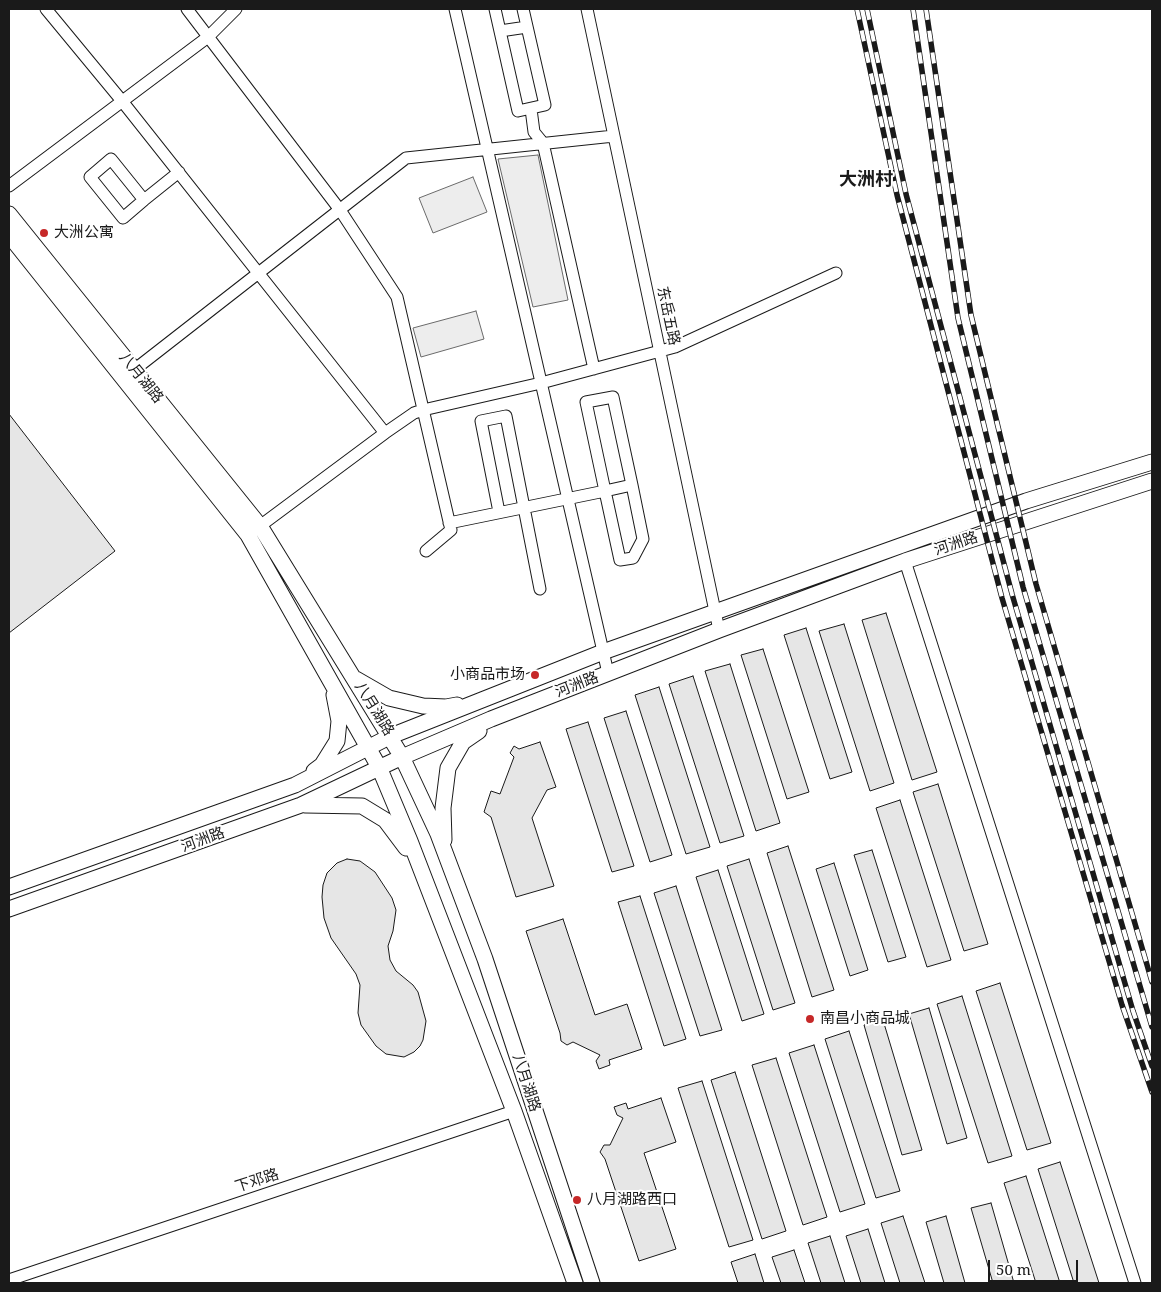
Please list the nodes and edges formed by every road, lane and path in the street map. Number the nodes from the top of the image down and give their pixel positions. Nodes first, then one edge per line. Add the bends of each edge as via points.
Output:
1 (46, 9) edge
2 (187, 9) edge
3 (236, 9) edge
4 (455, 9) edge
5 (495, 9) edge
6 (523, 9) edge
7 (587, 9) edge
8 (527, 27) junction
9 (500, 31) junction
10 (208, 37) junction
11 (122, 101) junction
12 (531, 108) junction
13 (614, 136) junction
14 (543, 144) junction
15 (487, 149) junction
16 (179, 172) junction
17 (9, 186) edge
18 (144, 200) junction
19 (340, 210) junction
20 (9, 214) edge
21 (9, 235) edge
22 (259, 273) junction
23 (836, 273) dead end
24 (660, 351) junction
25 (594, 368) junction
26 (134, 370) junction
27 (541, 383) junction
28 (423, 410) junction
29 (385, 433) junction
30 (1152, 462) edge
31 (1152, 481) edge
32 (632, 485) junction
33 (605, 491) junction
34 (568, 498) junction
35 (524, 507) junction
36 (499, 512) junction
37 (449, 523) junction
38 (260, 526) junction
39 (426, 551) dead end
40 (906, 561) junction
41 (540, 589) dead end
42 (715, 611) junction
43 (719, 630) junction
44 (604, 652) junction
45 (608, 673) junction
46 (355, 678) junction
47 (331, 681) junction
48 (479, 701) junction
49 (499, 716) junction
50 (390, 736) junction
51 (368, 748) junction
52 (402, 757) junction
53 (379, 768) junction
54 (295, 785) junction
55 (301, 805) junction
56 (444, 849) junction
57 (419, 866) junction
58 (9, 887) edge
59 (9, 909) edge
60 (514, 1111) junction
61 (9, 1280) edge
62 (575, 1283) edge
63 (592, 1283) edge
64 (1135, 1283) edge

1 - 11 street
2 - 10 street
3 - 10 street
4 - 15 street
5 - 9 street
6 - 8 street
7 - 13 street, 东岳五路
8 - 9 street
8 - 12 street via 545,105
9 - 12 street via 518,111
10 - 11 street
10 - 19 street
11 - 16 street
11 - 17 street
12 - 14 street via 534,132
13 - 14 street
13 - 24 street, 东岳五路
14 - 15 street
14 - 25 street
15 - 19 street via 406,158
15 - 27 street
16 - 18 street
16 - 22 street
18 - 18 street via 123,218 90,177 111,160
19 - 22 street
19 - 28 street via 397,297
20 - 26 main road, 八月湖路
21 - 47 main road, 八月湖路 via 248,535
22 - 26 street
22 - 29 street
23 - 24 street
24 - 25 street
24 - 42 street, 东岳五路
25 - 27 street
26 - 38 main road, 八月湖路
27 - 28 street
27 - 34 street
28 - 29 street
28 - 37 street
29 - 38 street
30 - 42 main road via 1026,501
31 - 40 main road, 河洲路
32 - 33 street
32 - 33 street via 643,539 633,558 620,560
32 - 33 street via 613,397 586,402
33 - 34 street
34 - 35 street
34 - 44 street
35 - 36 street
35 - 36 street via 506,416 481,421
35 - 41 street
36 - 37 street
37 - 39 street via 450,530
38 - 46 main road, 八月湖路
40 - 43 main road, 河洲路
40 - 64 street
42 - 43 street, 东岳五路
42 - 44 main road
43 - 45 main road, 河洲路
44 - 45 street
44 - 48 main road
45 - 49 main road, 河洲路
46 - 48 main road via 389,698 423,706 446,707
46 - 50 main road, 八月湖路
47 - 51 main road, 八月湖路
47 - 54 main road via 339,721 337,741 322,765
48 - 50 main road
49 - 52 main road, 河洲路
49 - 56 main road via 463,742 448,768 443,808
50 - 51 main road
50 - 52 main road, 八月湖路
51 - 53 main road, 八月湖路
51 - 54 main road
52 - 53 main road, 河洲路
52 - 56 main road, 八月湖路
53 - 55 main road, 河洲路
53 - 57 main road, 八月湖路
54 - 58 main road
55 - 57 main road via 362,806 385,820
55 - 59 main road, 河洲路
56 - 63 main road, 八月湖路 via 485,959
57 - 60 main road, 八月湖路
60 - 61 street, 下邓路
60 - 62 main road, 八月湖路

